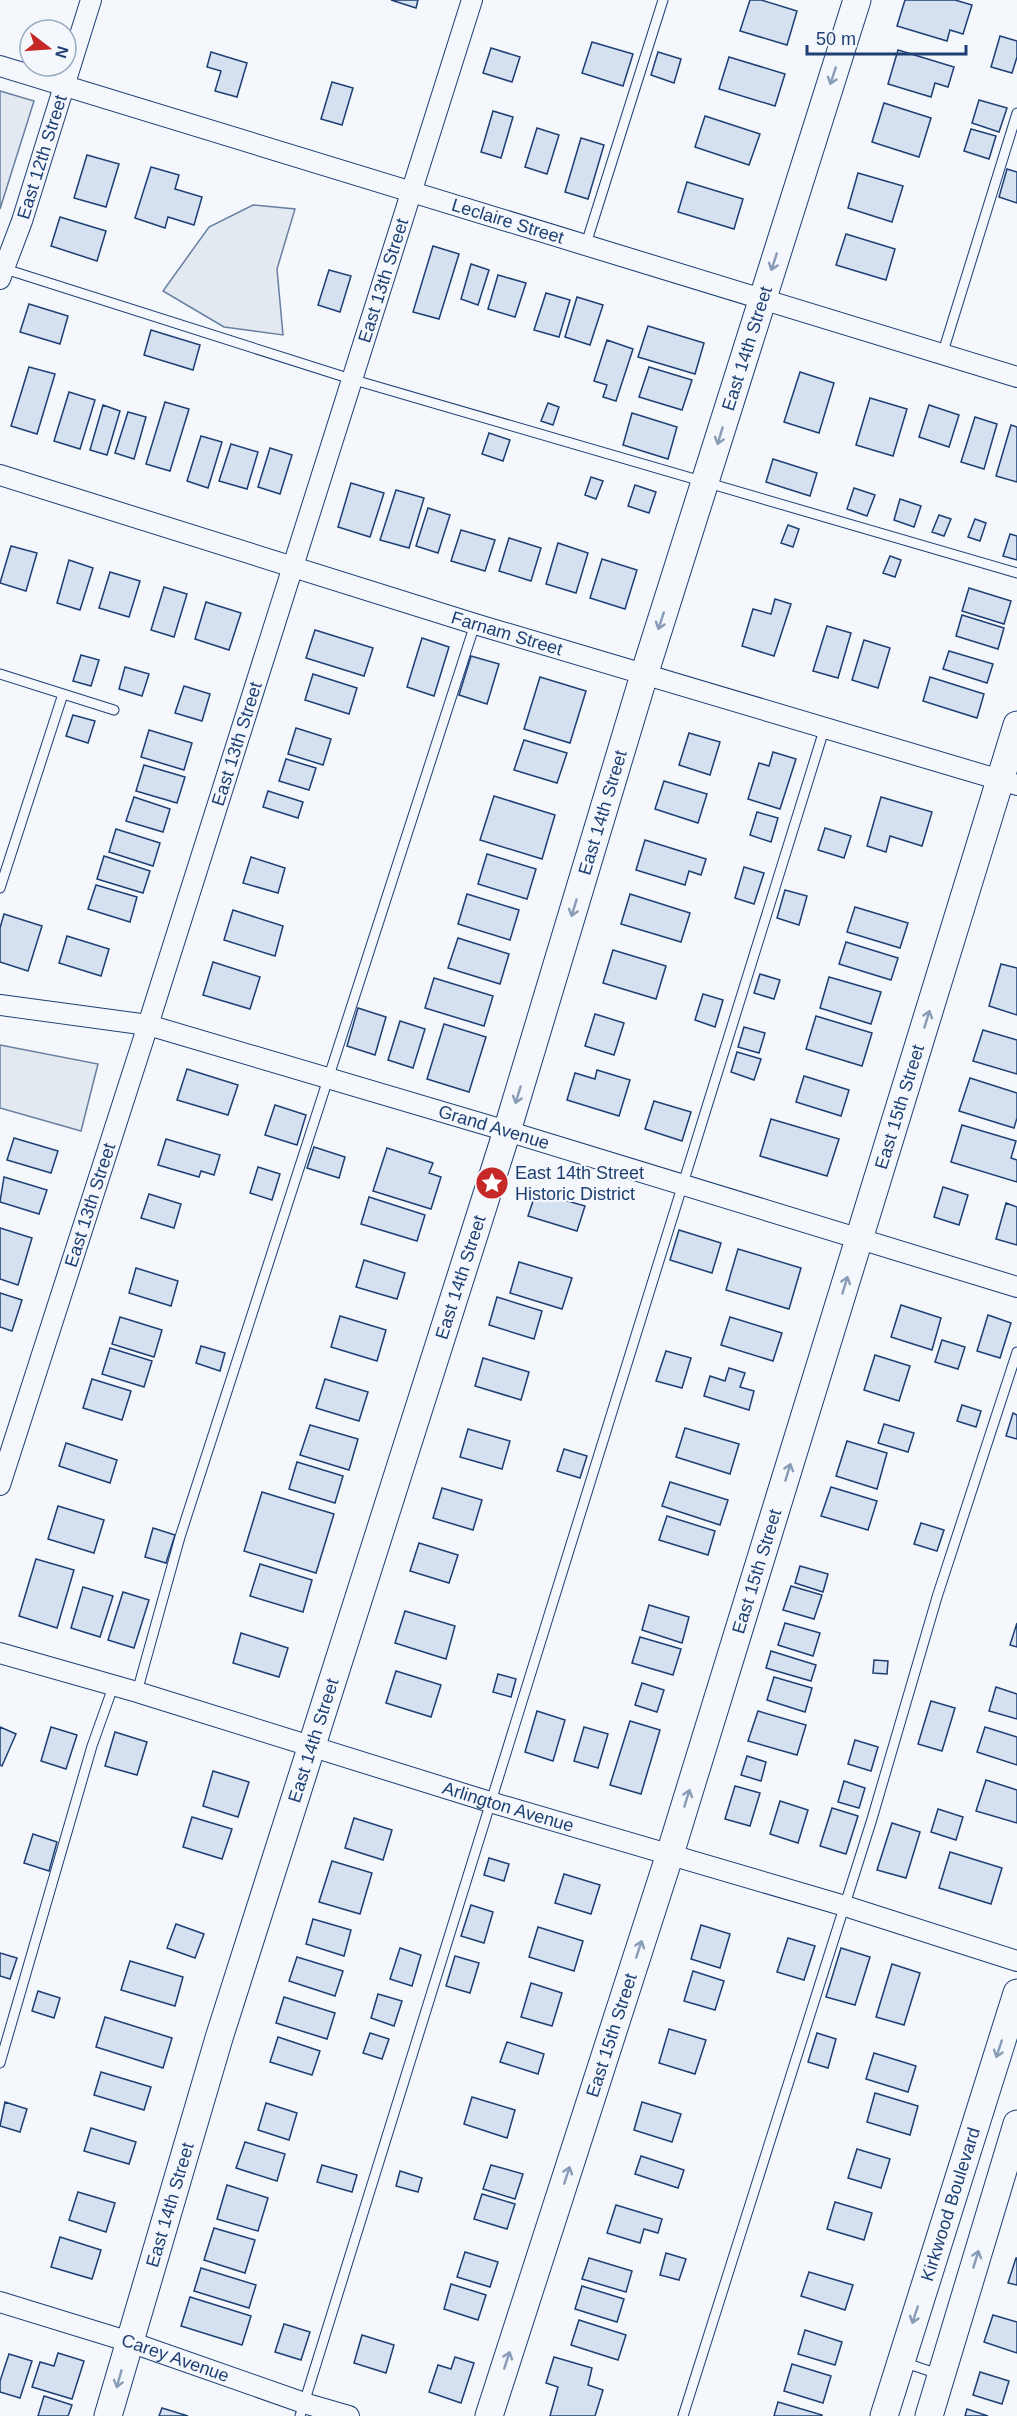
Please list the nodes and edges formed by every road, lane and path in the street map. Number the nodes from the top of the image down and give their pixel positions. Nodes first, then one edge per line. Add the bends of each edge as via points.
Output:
1 (90, 0) edge
2 (472, 0) edge
3 (663, 0) edge
4 (857, 0) edge
5 (0, 66) edge
6 (63, 86) junction
7 (1017, 113) edge
8 (410, 192) junction
9 (585, 247) junction
10 (1, 271) edge
11 (762, 300) junction
12 (942, 355) junction
13 (1017, 376) edge
14 (351, 379) junction
15 (0, 475) edge
16 (705, 483) junction
17 (292, 566) junction
18 (1017, 573) edge
19 (475, 624) junction
20 (0, 674) edge
21 (644, 675) junction
22 (63, 694) junction
23 (114, 710) dead end
24 (1017, 725) edge
25 (824, 730) junction
26 (1009, 783) edge
27 (0, 888) edge
28 (0, 1005) edge
29 (148, 1026) junction
30 (330, 1078) junction
31 (507, 1131) junction
32 (682, 1186) junction
33 (859, 1240) junction
34 (1017, 1287) edge
35 (1017, 1352) edge
36 (0, 1485) edge
37 (0, 1653) edge
38 (112, 1687) junction
39 (137, 1692) junction
40 (310, 1748) junction
41 (490, 1802) junction
42 (670, 1854) junction
43 (845, 1906) junction
44 (1017, 1961) edge
45 (1017, 1993) edge
46 (0, 2063) edge
47 (1017, 2124) edge
48 (0, 2302) edge
49 (130, 2342) junction
50 (901, 2362) junction
51 (941, 2375) junction
52 (302, 2409) edge
53 (108, 2416) edge
54 (349, 2416) edge
55 (489, 2416) edge
56 (683, 2416) edge
57 (884, 2416) edge
58 (928, 2416) edge

1 - 6 street, East 12th Street
2 - 8 street, East 13th Street
3 - 9 lane
4 -> 11 street, East 14th Street
5 - 6 street, Leclaire Street
6 - 8 street, Leclaire Street
6 - 10 street, East 12th Street via 22,221
7 - 12 lane
8 - 9 street, Leclaire Street
8 - 14 street, East 13th Street
9 - 11 street, Leclaire Street
10 - 14 lane
11 - 12 street, Leclaire Street
11 -> 16 street, East 14th Street
12 - 13 street, Leclaire Street
14 - 16 lane
14 - 17 street, East 13th Street
15 - 17 street, Farnam Street
16 - 18 lane
16 -> 21 street, East 14th Street
17 - 19 street, Farnam Street
17 - 29 street, East 13th Street
19 - 21 street, Farnam Street
19 - 30 lane
20 - 22 lane
21 - 25 street, Farnam Street
21 -> 31 street, East 14th Street
22 - 23 lane
22 - 27 lane
24 - 26 street, East 15th Street
25 - 26 street, Farnam Street
25 - 32 lane
33 -> 26 street, East 15th Street
28 - 29 street, Grand Avenue
29 - 30 street, Grand Avenue
29 - 36 street, East 13th Street
30 - 31 street, Grand Avenue
30 - 39 lane via 180,1538
31 - 32 street, Grand Avenue
31 - 40 street, East 14th Street
32 - 33 street, Grand Avenue
32 - 41 lane
33 - 34 street, Grand Avenue
42 -> 33 street, East 15th Street
35 - 43 lane via 937,1597
37 - 38 street, Arlington Avenue
38 - 39 street, Arlington Avenue
38 - 46 lane
39 - 40 street, Arlington Avenue
40 - 41 street, Arlington Avenue
40 - 49 street, East 14th Street
41 - 42 street, Arlington Avenue
41 - 52 lane
42 - 43 street, Arlington Avenue
55 -> 42 street, East 15th Street
43 - 44 street, Arlington Avenue
43 - 56 lane
45 -> 50 street, Kirkwood Boulevard
51 -> 47 street
48 - 49 street, Carey Avenue
49 - 52 street, Carey Avenue
49 -> 53 street, East 14th Street
50 - 51 lane
50 - 57 street, Kirkwood Boulevard
51 - 58 street
52 - 54 street, Carey Avenue

